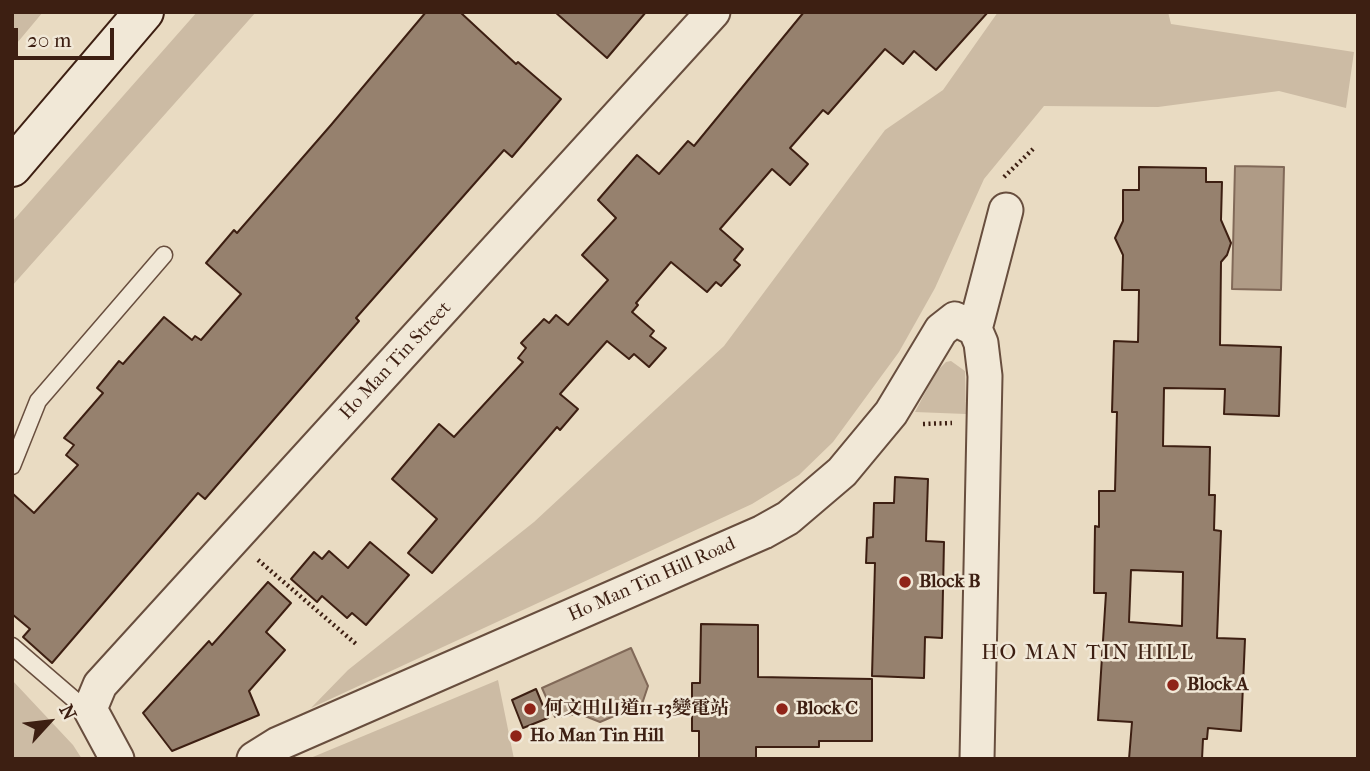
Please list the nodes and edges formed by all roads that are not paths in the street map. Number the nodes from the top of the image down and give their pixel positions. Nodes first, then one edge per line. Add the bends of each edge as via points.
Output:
1 (144, 12) edge
2 (713, 12) edge
3 (12, 167) edge
4 (1001, 197) road end
5 (164, 255) dead end
6 (975, 330) junction
7 (12, 466) edge
8 (12, 646) edge
9 (93, 715) junction
10 (117, 759) edge
11 (254, 759) edge
12 (977, 759) edge

1 - 3 main road
2 - 9 street, Ho Man Tin Street via 100,685 90,709
4 - 6 street
5 - 7 lane via 38,401
6 - 11 street, Ho Man Tin Hill Road via 961,320 948,321 891,413 842,472 788,518 278,744
6 - 12 street via 984,358
8 - 9 lane
9 - 10 street

